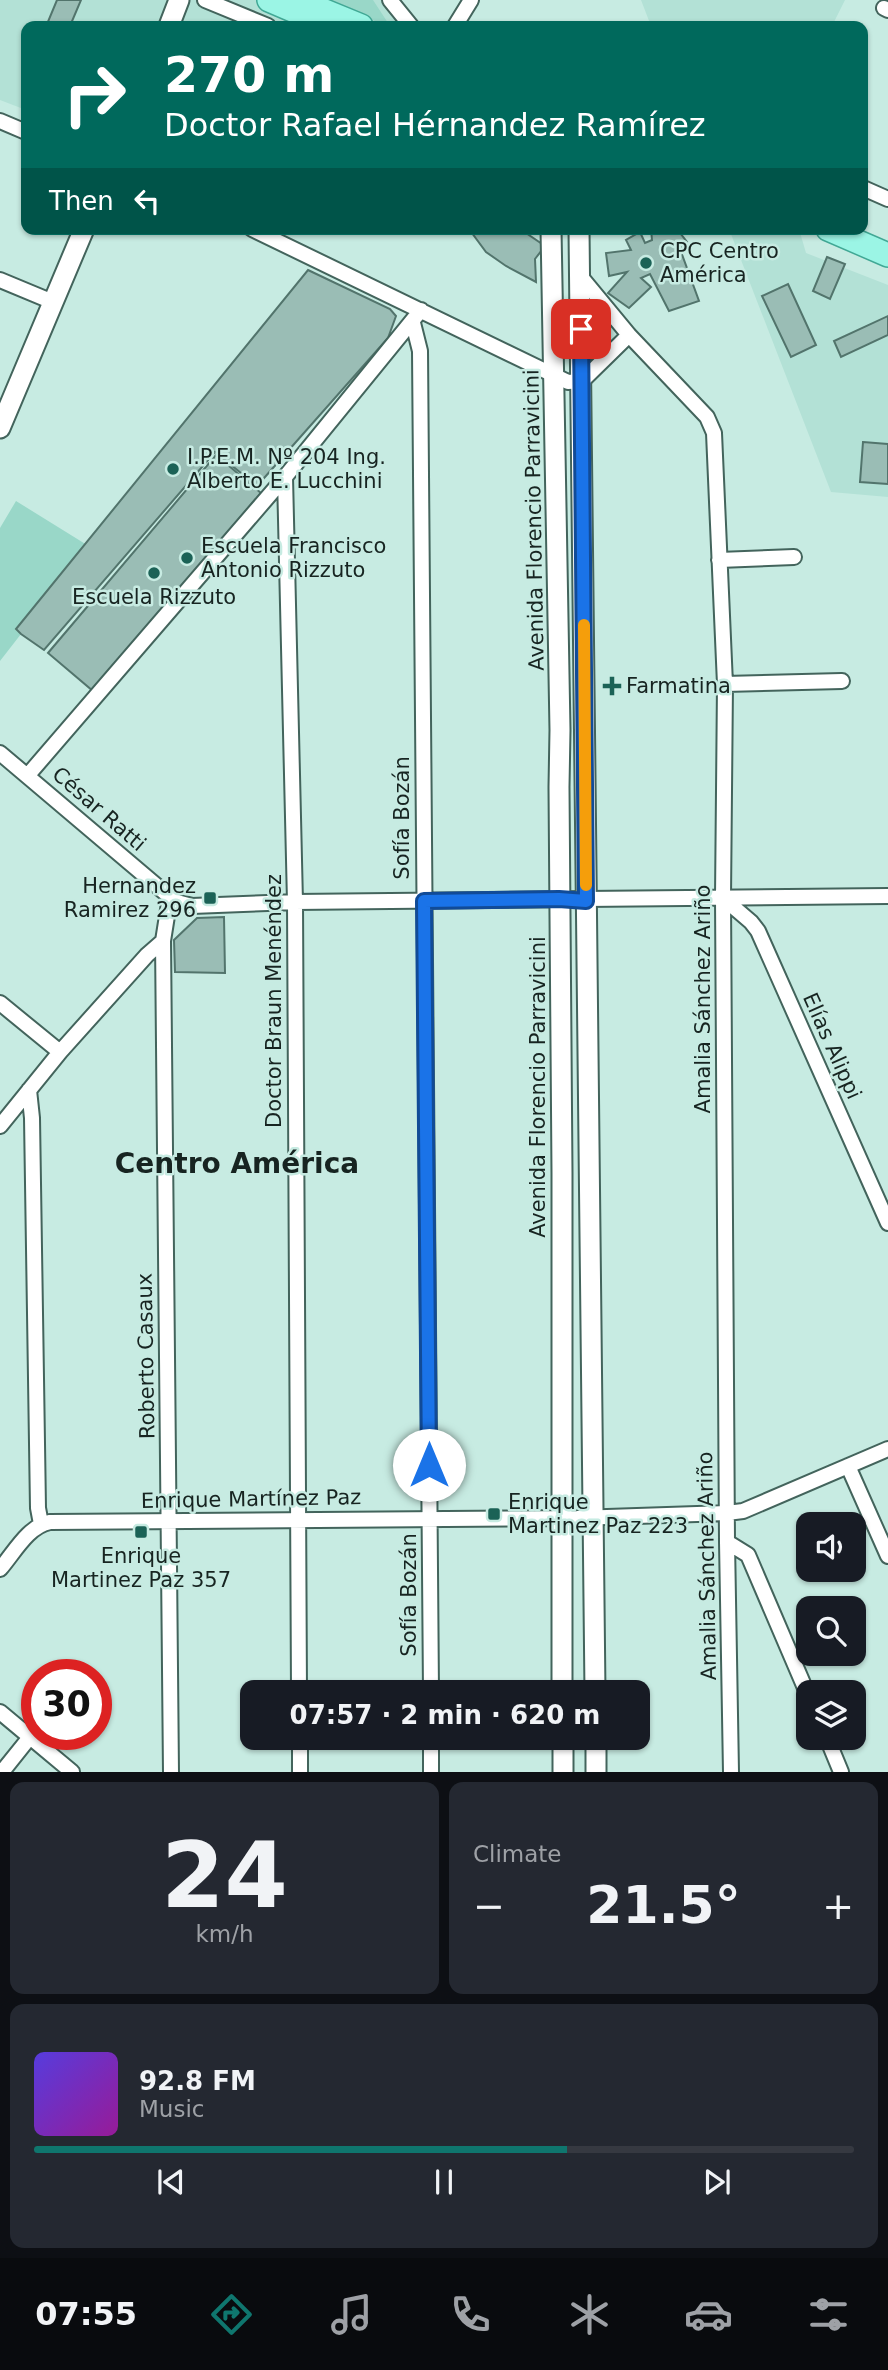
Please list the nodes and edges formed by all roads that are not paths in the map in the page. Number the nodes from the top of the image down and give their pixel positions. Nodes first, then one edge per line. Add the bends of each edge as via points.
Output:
1 (179, 0) edge
2 (205, 0) edge
3 (269, 0) edge
4 (298, 0) edge
5 (390, 0) edge
6 (464, 2) edge
7 (171, 21) edge
8 (256, 21) edge
9 (319, 21) edge
10 (349, 21) edge
11 (407, 21) edge
12 (458, 21) edge
13 (0, 121) edge
14 (21, 130) edge
15 (868, 190) edge
16 (888, 199) edge
17 (81, 235) edge
18 (265, 235) edge
19 (551, 235) edge
20 (579, 235) edge
21 (842, 235) edge
22 (888, 255) edge
23 (580, 276) junction
24 (0, 281) edge
25 (53, 302) junction
26 (421, 310) junction
27 (413, 323) junction
28 (629, 335) junction
29 (554, 376) junction
30 (582, 381) junction
31 (0, 426) edge
32 (285, 477) junction
33 (794, 557) dead end
34 (719, 560) junction
35 (842, 681) dead end
36 (725, 684) junction
37 (0, 753) edge
38 (28, 775) junction
39 (888, 896) edge
40 (170, 897) junction
41 (723, 898) junction
42 (559, 899) junction
43 (424, 901) junction
44 (586, 901) junction
45 (295, 902) junction
46 (163, 941) junction
47 (0, 1003) edge
48 (60, 1052) junction
49 (29, 1090) junction
50 (0, 1126) edge
51 (888, 1223) edge
52 (888, 1449) edge
53 (848, 1466) junction
54 (727, 1513) junction
55 (594, 1517) junction
56 (561, 1518) junction
57 (298, 1519) junction
58 (429, 1519) junction
59 (169, 1521) junction
60 (41, 1524) junction
61 (727, 1542) junction
62 (888, 1556) edge
63 (0, 1569) edge
64 (299, 1680) edge
65 (431, 1680) edge
66 (562, 1680) edge
67 (595, 1680) edge
68 (802, 1680) edge
69 (0, 1712) edge
70 (21, 1730) edge
71 (21, 1748) edge
72 (46, 1750) edge
73 (300, 1750) edge
74 (431, 1750) edge
75 (563, 1750) edge
76 (596, 1750) edge
77 (832, 1750) edge
78 (2, 1772) edge
79 (72, 1772) edge
80 (171, 1772) edge
81 (300, 1772) edge
82 (431, 1772) edge
83 (563, 1772) edge
84 (596, 1772) edge
85 (731, 1772) edge
86 (841, 1772) edge

1 - 7 main road
2 - 8 street
3 - 9 main road
4 - 10 main road
5 - 11 street
6 - 12 street
13 - 14 street
15 - 16 street
17 - 25 main road
18 - 26 street
19 - 29 main road, Avenida Florencio Parravicini
20 - 23 main road
21 - 22 main road
23 - 28 street, Amalia Sánchez Ariño
23 - 30 main road
24 - 25 street
25 - 31 main road
26 - 27 street
26 - 29 street
27 - 32 street
27 - 43 street, Sofía Bozán via 420,351
28 - 30 street
28 - 34 street, Amalia Sánchez Ariño via 714,433
29 - 30 street
29 - 42 main road, Avenida Florencio Parravicini
30 - 44 main road
32 - 38 street
32 - 45 street, Doctor Braun Menéndez
33 - 34 street
34 - 36 street, Amalia Sánchez Ariño
35 - 36 street
36 - 41 street, Amalia Sánchez Ariño
37 - 38 street, César Ratti
38 - 40 street, César Ratti
39 - 41 street
40 - 45 street via 191,906
40 - 46 street, Roberto Casaux
41 - 44 street
41 - 51 street, Elías Alippi via 758,931
41 - 54 street, Amalia Sánchez Ariño
42 - 43 street
42 - 44 street
42 - 56 main road, Avenida Florencio Parravicini
43 - 45 street
43 - 58 street, Sofía Bozán
44 - 55 main road
45 - 57 street, Doctor Braun Menéndez
46 - 48 street
46 - 59 street, Roberto Casaux
47 - 48 street
48 - 49 street
49 - 50 street
49 - 60 street
52 - 53 street, Enrique Martínez Paz
53 - 54 street, Enrique Martínez Paz via 743,1511
53 - 62 street
54 - 55 street, Enrique Martínez Paz
54 - 61 street, Amalia Sánchez Ariño
55 - 56 street, Enrique Martínez Paz
55 - 67 main road
56 - 58 street, Enrique Martínez Paz
56 - 66 main road, Avenida Florencio Parravicini
57 - 58 street, Enrique Martínez Paz
57 - 59 street, Enrique Martínez Paz
57 - 64 street, Doctor Braun Menéndez
58 - 65 street, Sofía Bozán
59 - 60 street, Enrique Martínez Paz
59 - 80 street, Roberto Casaux
60 - 63 street
61 - 68 street via 748,1555
61 - 85 street, Amalia Sánchez Ariño
69 - 70 street
71 - 78 street
72 - 79 street
73 - 81 street
74 - 82 street
75 - 83 main road
76 - 84 main road
77 - 86 street

